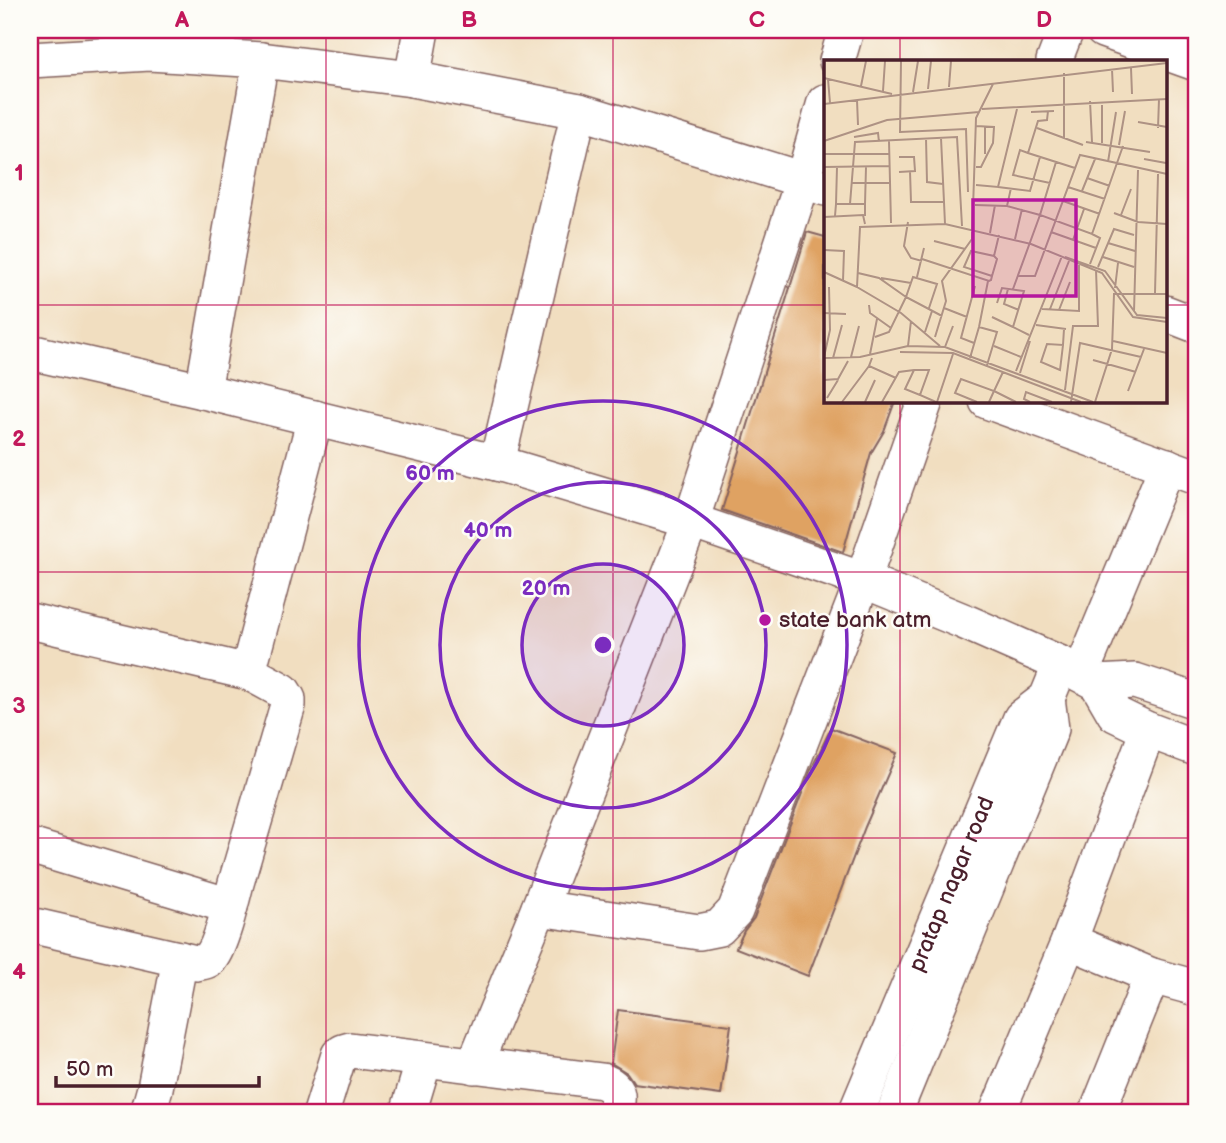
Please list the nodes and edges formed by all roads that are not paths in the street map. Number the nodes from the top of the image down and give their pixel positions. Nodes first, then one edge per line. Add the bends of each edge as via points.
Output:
1 (421, 30) edge
2 (846, 30) edge
3 (1066, 30) edge
4 (1103, 30) edge
5 (30, 60) edge
6 (261, 60) junction
7 (837, 60) edge
8 (1054, 60) edge
9 (1196, 63) edge
10 (412, 79) junction
11 (824, 109) edge
12 (579, 111) junction
13 (814, 184) edge
14 (1166, 313) edge
15 (1196, 325) edge
16 (30, 352) edge
17 (203, 391) junction
18 (925, 402) edge
19 (990, 402) edge
20 (315, 418) junction
21 (497, 463) junction
22 (1188, 471) edge
23 (691, 521) junction
24 (863, 580) junction
25 (30, 621) edge
26 (248, 672) junction
27 (1080, 674) junction
28 (1046, 698) junction
29 (1196, 701) edge
30 (1148, 730) junction
31 (1196, 748) edge
32 (30, 846) edge
33 (230, 906) junction
34 (539, 908) junction
35 (30, 925) edge
36 (1069, 941) junction
37 (180, 959) junction
38 (1152, 975) junction
39 (1196, 988) edge
40 (424, 1060) junction
41 (474, 1066) junction
42 (148, 1113) edge
43 (321, 1113) edge
44 (408, 1113) edge
45 (614, 1113) edge
46 (856, 1113) edge
47 (894, 1113) edge
48 (997, 1113) edge
49 (1097, 1113) edge

1 - 10 street
2 - 7 street
3 - 8 street
4 - 9 street
5 - 6 street via 150,54
6 - 10 street
6 - 17 street
10 - 12 street
11 - 13 street
12 - 13 street
12 - 21 street
13 - 23 street
14 - 15 street
16 - 17 street
17 - 20 street
18 - 24 street
19 - 22 street
20 - 21 street
20 - 26 street
21 - 23 street
22 - 27 street, pratap nagar road
23 - 24 street
23 - 34 street
24 - 27 street
24 - 34 street via 735,911 719,928 699,932
25 - 26 street
26 - 33 street via 283,691 288,705
27 - 28 street, pratap nagar road
27 - 29 street via 1135,681
27 - 30 street via 1115,714
28 - 46 street, pratap nagar road via 1021,718
28 - 47 street via 1051,729
30 - 31 street
30 - 36 street
32 - 33 street
33 - 37 street via 211,957 196,963
34 - 41 street
35 - 37 street
36 - 38 street
36 - 48 street
37 - 42 street
38 - 39 street
38 - 49 street
40 - 41 street
40 - 43 street via 343,1052
40 - 44 street
41 - 45 street via 601,1081 618,1095

